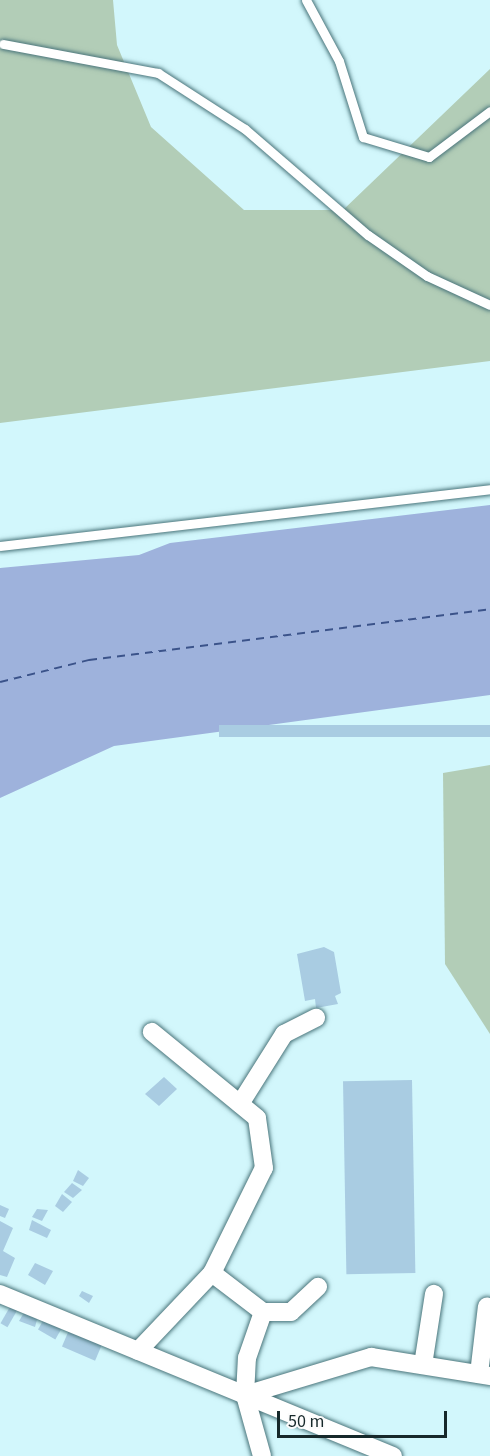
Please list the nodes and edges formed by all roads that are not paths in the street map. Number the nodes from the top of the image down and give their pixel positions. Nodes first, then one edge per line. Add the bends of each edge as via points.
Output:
1 (306, 0) edge
2 (3, 44) dead end
3 (490, 111) edge
4 (490, 305) edge
5 (490, 489) edge
6 (0, 546) edge
7 (316, 1018) dead end
8 (152, 1032) dead end
9 (240, 1104) junction
10 (212, 1273) junction
11 (318, 1287) dead end
12 (0, 1294) edge
13 (434, 1294) dead end
14 (487, 1306) dead end
15 (263, 1312) junction
16 (138, 1351) junction
17 (423, 1365) junction
18 (485, 1375) edge
19 (245, 1395) junction
20 (262, 1456) edge
21 (393, 1456) edge

1 - 3 lane via 339,61 363,137 429,157
2 - 4 lane via 158,73 245,129 359,228 417,269
5 - 6 lane
7 - 9 street via 284,1034
8 - 9 street
9 - 10 street via 257,1118 264,1168
10 - 15 street
10 - 16 street
11 - 15 street via 291,1312
12 - 16 street
13 - 17 street
14 - 18 street
15 - 19 street via 247,1358
16 - 19 street
17 - 18 street
17 - 19 street via 371,1357
19 - 20 street
19 - 21 street

